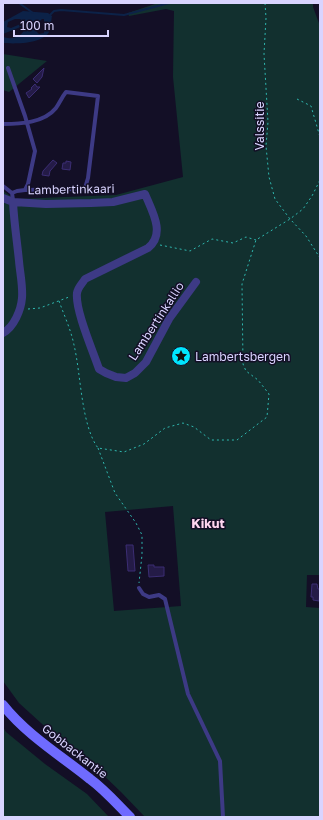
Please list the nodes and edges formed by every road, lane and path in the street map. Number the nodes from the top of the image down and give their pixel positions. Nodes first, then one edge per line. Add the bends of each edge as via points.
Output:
1 (265, 3) edge
2 (8, 68) dead end
3 (297, 99) dead end
4 (27, 123) junction
5 (3, 124) edge
6 (320, 137) edge
7 (320, 180) edge
8 (3, 186) edge
9 (25, 190) junction
10 (3, 198) edge
11 (12, 199) junction
12 (290, 219) junction
13 (256, 240) junction
14 (153, 244) junction
15 (320, 258) edge
16 (196, 282) dead end
17 (77, 294) junction
18 (59, 301) junction
19 (19, 310) junction
20 (3, 333) edge
21 (98, 448) junction
22 (138, 588) joint
23 (3, 705) edge
24 (130, 817) edge
25 (224, 817) edge

1 - 12 path, Valssitie via 264,54 268,122 266,146 269,177 275,200
2 - 4 lane
3 - 6 path via 311,106
4 - 5 lane
4 - 9 lane via 35,152
4 - 9 lane via 49,114 66,92 98,96 85,188
7 - 12 path via 303,209
8 - 11 lane
9 - 11 lane via 18,191
10 - 11 street
11 - 14 street, Lambertinkaari via 46,204 113,202 145,194 157,227
11 - 19 street, Lambertinkaari via 22,288
12 - 13 path
12 - 15 path, Valssitie via 306,236
13 - 14 path via 246,237 233,242 212,239 190,251
13 - 21 path via 242,284 243,364 246,371 258,380 269,394 267,417 237,440 211,440 194,427 182,423 165,428 144,444 124,452
14 - 17 street via 85,279
16 - 17 street, Lambertinkallio via 169,319 146,362 126,378 116,377 99,369 80,314
17 - 18 path
18 - 19 path via 40,308
18 - 21 path via 74,344 92,439
19 - 20 street, Lambertinkaari via 9,329
21 - 22 path via 116,493 142,535
22 - 25 lane via 149,597 159,595 165,599 188,694 220,761
23 - 24 street, Gobbackantie via 46,746 104,790

